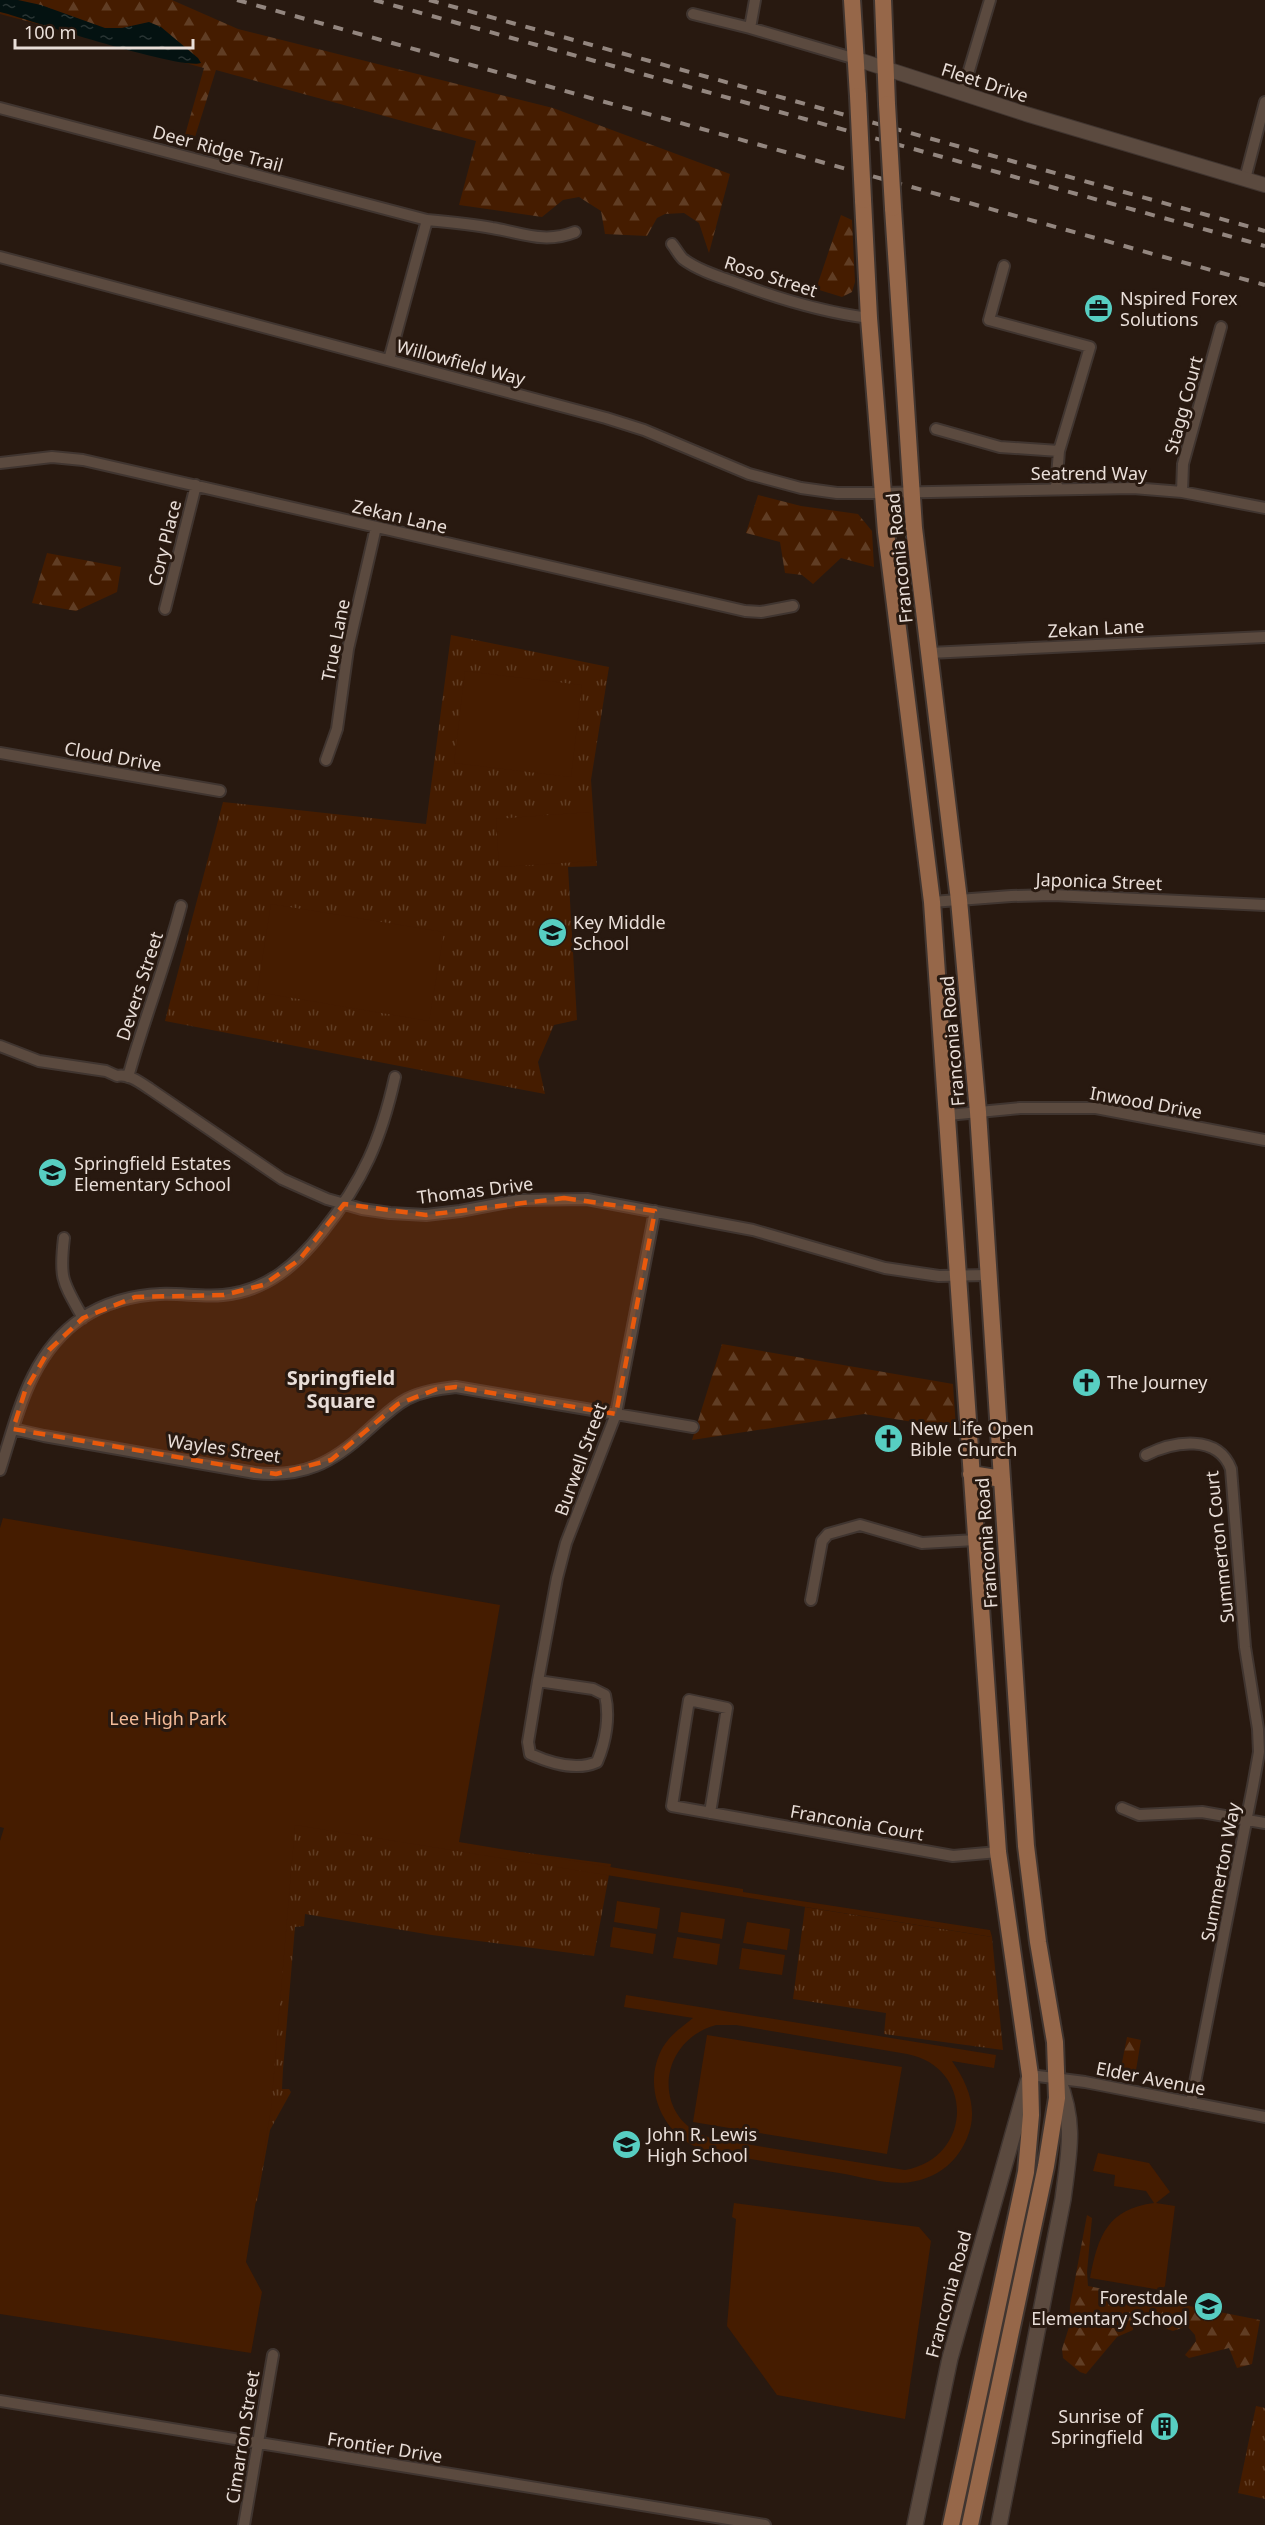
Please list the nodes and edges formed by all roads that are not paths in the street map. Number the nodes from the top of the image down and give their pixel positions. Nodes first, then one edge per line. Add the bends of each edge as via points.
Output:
1 (755, 0) edge
2 (852, 0) edge
3 (883, 0) edge
4 (990, 0) edge
5 (693, 14) dead end
6 (750, 28) junction
7 (856, 59) junction
8 (885, 68) junction
9 (962, 94) junction
10 (1265, 102) edge
11 (0, 108) edge
12 (1245, 180) junction
13 (1265, 185) edge
14 (427, 220) junction
15 (575, 232) dead end
16 (672, 244) dead end
17 (0, 257) edge
18 (1004, 266) dead end
19 (869, 318) junction
20 (1221, 327) dead end
21 (389, 360) junction
22 (936, 429) dead end
23 (1059, 451) junction
24 (0, 463) edge
25 (196, 486) junction
26 (1056, 489) junction
27 (911, 492) junction
28 (1182, 492) junction
29 (882, 494) junction
30 (1265, 508) edge
31 (376, 527) junction
32 (793, 606) dead end
33 (165, 609) dead end
34 (1265, 637) edge
35 (929, 653) junction
36 (0, 753) edge
37 (326, 760) dead end
38 (220, 791) dead end
39 (959, 900) junction
40 (932, 903) junction
41 (1265, 905) edge
42 (182, 906) dead end
43 (0, 1046) edge
44 (128, 1077) junction
45 (395, 1077) dead end
46 (978, 1112) junction
47 (948, 1114) junction
48 (1265, 1140) edge
49 (345, 1204) junction
50 (655, 1211) junction
51 (64, 1238) dead end
52 (987, 1275) junction
53 (957, 1276) junction
54 (83, 1318) junction
55 (616, 1414) junction
56 (693, 1427) dead end
57 (13, 1429) junction
58 (1146, 1455) dead end
59 (0, 1470) edge
60 (971, 1474) junction
61 (1002, 1479) junction
62 (976, 1540) junction
63 (811, 1600) dead end
64 (1245, 1647) joint
65 (538, 1681) junction
66 (1122, 1808) dead end
67 (711, 1813) junction
68 (1247, 1820) junction
69 (1265, 1823) edge
70 (998, 1852) junction
71 (1030, 2075) junction
72 (1058, 2079) junction
73 (1191, 2103) junction
74 (1265, 2117) edge
75 (273, 2355) dead end
76 (0, 2401) edge
77 (258, 2443) junction
78 (244, 2525) edge
79 (765, 2525) edge
80 (915, 2525) edge
81 (951, 2525) edge
82 (970, 2525) edge
83 (999, 2525) edge

1 - 6 street
2 - 7 main road, Franconia Road
3 - 8 main road, Franconia Road
4 - 9 street
5 - 6 street, Fleet Drive
6 - 7 street, Fleet Drive
7 - 8 street, Fleet Drive
7 - 19 main road, Franconia Road, bridge
8 - 9 street, Fleet Drive
8 - 27 main road, Franconia Road, bridge
9 - 12 street, Fleet Drive
10 - 12 street
11 - 14 street, Deer Ridge Trail
12 - 13 street, Fleet Drive
14 - 15 street, Deer Ridge Trail via 543,238
14 - 21 street
16 - 19 street, Roso Street via 681,257 720,277 800,305
17 - 21 street, Willowfield Way
18 - 23 street via 989,320 1090,347
19 - 29 main road, Franconia Road
20 - 28 street, Stagg Court via 1183,464
21 - 29 street, Willowfield Way via 644,430 772,482 837,493
22 - 23 street via 1000,447
23 - 26 street
24 - 25 street, Zekan Lane via 64,458
25 - 31 street, Zekan Lane
25 - 33 street, Cory Place
26 - 27 street, Seatrend Way
26 - 28 street, Seatrend Way
27 - 29 street, Willowfield Way
27 - 35 main road, Franconia Road
28 - 30 street, Seatrend Way
29 - 40 main road, Franconia Road
31 - 32 street, Zekan Lane via 745,611
31 - 37 street, True Lane via 348,649 337,729
34 - 35 street, Zekan Lane
35 - 39 main road, Franconia Road
36 - 38 street, Cloud Drive
39 - 40 street, Japonica Street
39 - 41 street, Japonica Street via 1053,895
39 - 46 main road, Franconia Road
40 - 47 main road, Franconia Road
42 - 44 street, Devers Street
43 - 44 street, Thomas Drive via 39,1061
44 - 49 street, Thomas Drive via 282,1179
45 - 49 street via 375,1146
46 - 47 street, Inwood Drive
46 - 48 street, Inwood Drive via 1066,1106 1096,1108
46 - 52 main road, Franconia Road
47 - 53 main road, Franconia Road
49 - 50 street, Thomas Drive via 426,1215 519,1200 564,1198
49 - 54 street via 299,1260 263,1285 224,1295 161,1293 135,1297
50 - 53 street, Thomas Drive via 753,1230 877,1267
50 - 55 street, Burwell Street
51 - 54 street via 63,1279
52 - 53 street, Thomas Drive
52 - 61 main road, Franconia Road
53 - 60 main road, Franconia Road
54 - 57 street via 63,1334 39,1363
55 - 56 street, Wayles Street
55 - 57 street, Wayles Street via 456,1387 437,1389 398,1404 331,1460 306,1470 276,1474
55 - 65 street, Burwell Street via 566,1543
57 - 59 street
58 - 64 street, Summerton Court via 1170,1445 1197,1445 1210,1446 1226,1457 1231,1469
60 - 61 main road
60 - 62 main road, Franconia Road
61 - 72 main road, Franconia Road via 1026,1846
62 - 63 street via 922,1543 866,1526 840,1529 822,1541
62 - 70 main road, Franconia Road
64 - 68 street, Summerton Way via 1259,1735
65 - 65 street, Burwell Street via 528,1742 530,1754 585,1767 597,1762 603,1748 608,1708 604,1695 593,1689
66 - 68 street via 1139,1815 1202,1812
67 - 67 street, Franconia Court via 728,1708 688,1700 672,1806
67 - 70 street, Franconia Court via 953,1856
68 - 69 street
68 - 73 street, Summerton Way
70 - 71 main road, Franconia Road
71 - 72 street, Elder Avenue
71 - 80 main road, Franconia Road via 953,2346
71 - 81 main road, Franconia Road via 1026,2172
72 - 73 street, Elder Avenue
72 - 82 main road, Franconia Road via 1046,2166
72 - 83 main road, Franconia Road via 1068,2103 1070,2122 1064,2199
73 - 74 street, Elder Avenue
75 - 77 street, Cimarron Street
76 - 77 street, Frontier Drive
77 - 78 street, Cimarron Street
77 - 79 street, Frontier Drive

